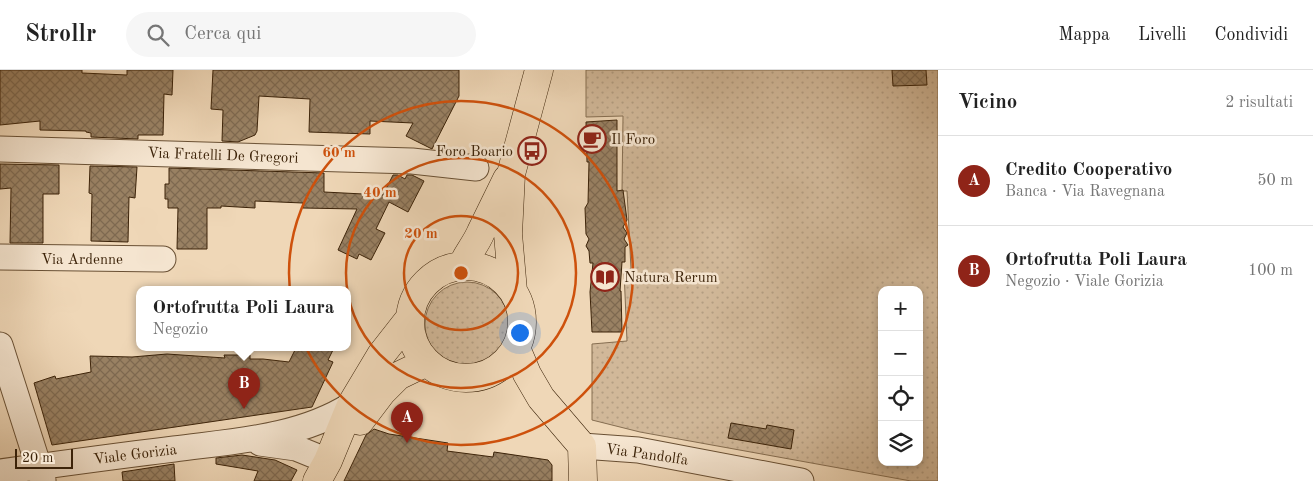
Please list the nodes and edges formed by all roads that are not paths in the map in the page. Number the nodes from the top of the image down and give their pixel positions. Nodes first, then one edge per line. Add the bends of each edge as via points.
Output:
1 (533, 75) edge
2 (0, 149) edge
3 (476, 168) dead end
4 (511, 174) junction
5 (0, 257) edge
6 (163, 259) dead end
7 (462, 266) junction
8 (513, 290) junction
9 (410, 318) junction
10 (0, 345) edge
11 (516, 348) junction
12 (427, 362) junction
13 (351, 405) junction
14 (240, 440) junction
15 (582, 446) junction
16 (323, 471) edge
17 (0, 472) edge
18 (41, 474) edge
19 (583, 481) edge
20 (801, 481) edge

1 - 4 main road
2 - 3 street, Via Fratelli De Gregori via 412,161
4 - 7 main road
4 - 8 main road via 508,234
5 - 6 street, Via Ardenne
7 - 8 main road via 491,272
7 - 9 main road via 448,269 426,283 418,294
8 - 11 main road via 522,316
9 - 12 main road via 417,350
9 - 13 main road via 381,355
10 - 18 street
11 - 12 main road via 502,366 478,377 450,376
11 - 15 main road via 541,398
12 - 16 main road via 398,376 382,392
13 - 14 street, Viale Gorizia via 299,429
13 - 16 main road
14 - 16 street, Viale Gorizia via 296,448
14 - 18 street, Viale Gorizia
15 - 19 main road
15 - 20 street, Via Pandolfa via 638,450
17 - 18 street, Viale Gorizia

